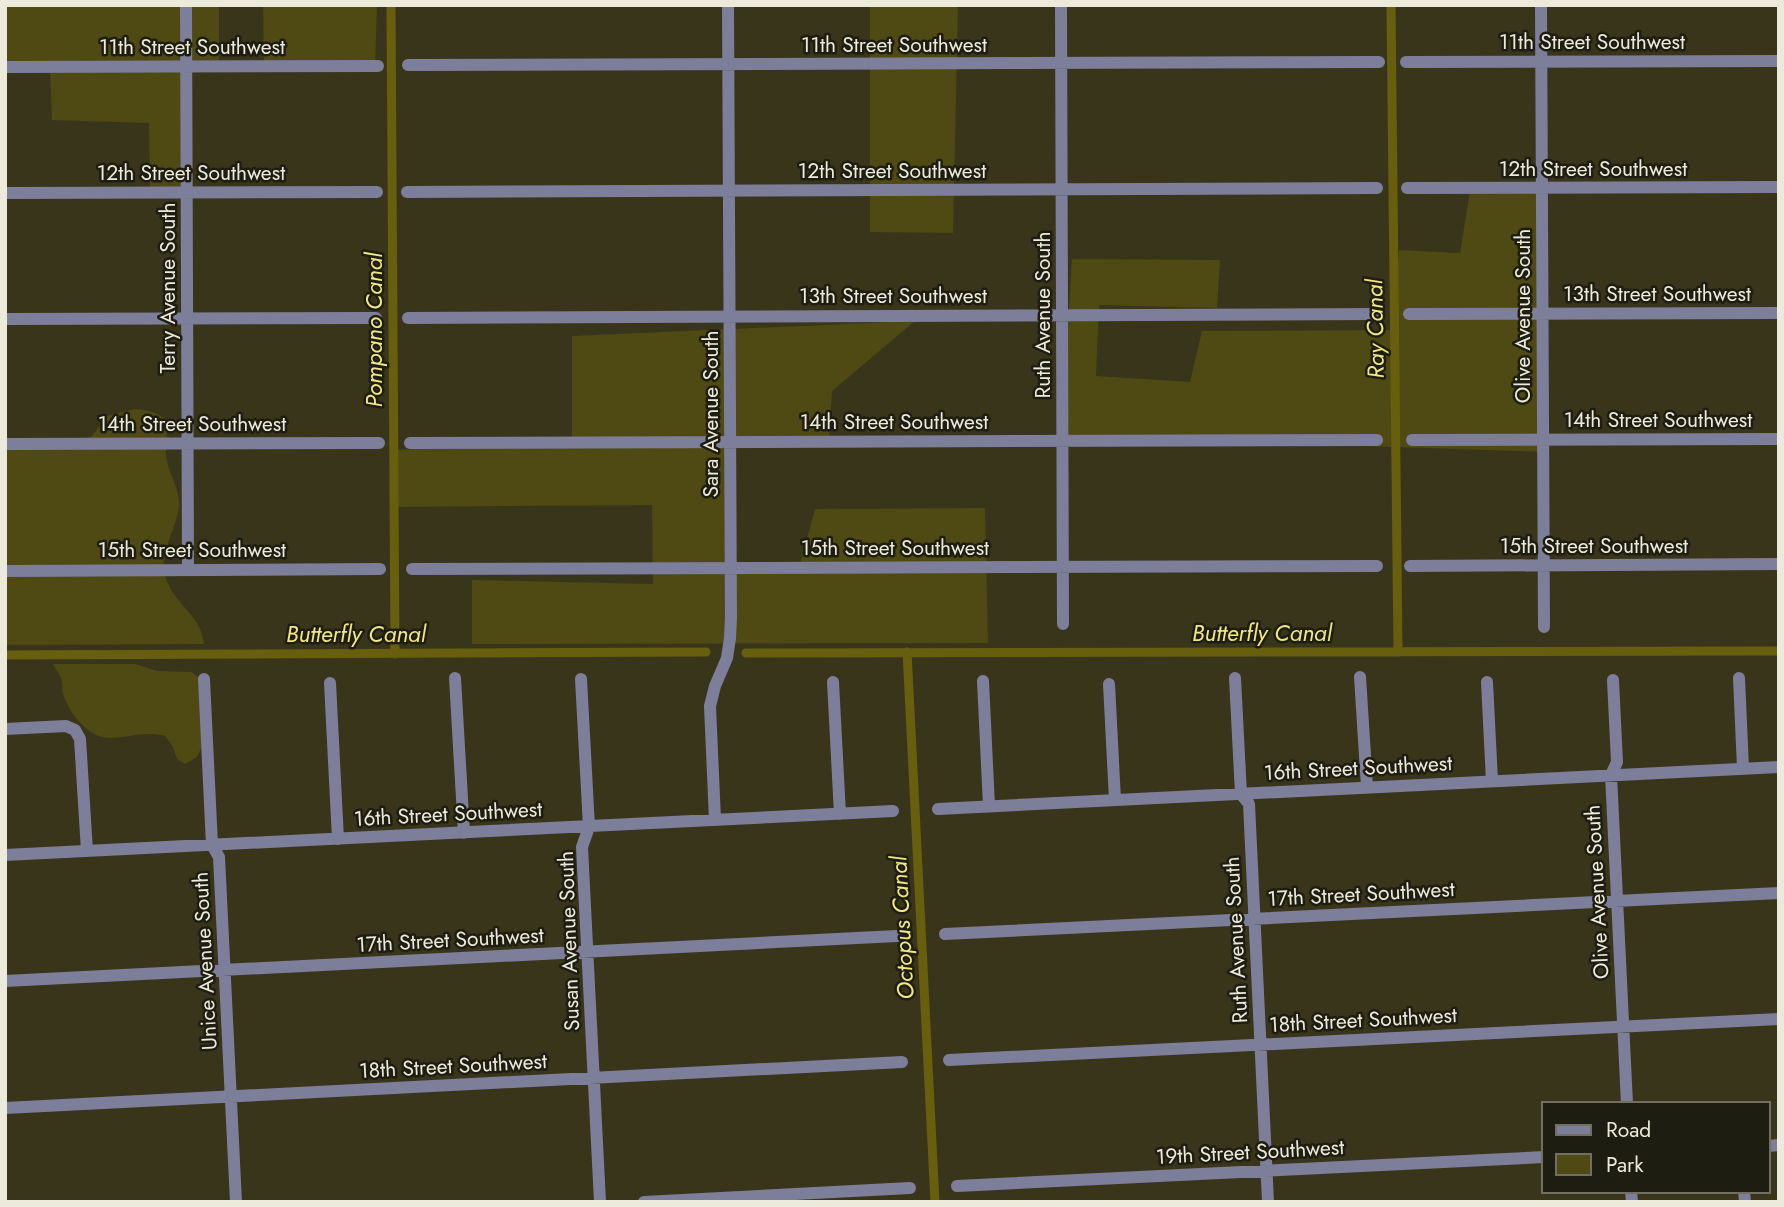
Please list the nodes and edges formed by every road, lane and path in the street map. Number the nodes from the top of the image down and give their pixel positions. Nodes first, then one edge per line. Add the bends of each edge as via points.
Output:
1 (186, 5) edge
2 (728, 5) edge
3 (1061, 5) edge
4 (1541, 5) edge
5 (1541, 61) junction
6 (1779, 61) edge
7 (1379, 62) dead end
8 (1406, 62) dead end
9 (1061, 64) junction
10 (408, 65) dead end
11 (728, 65) junction
12 (187, 66) junction
13 (378, 66) dead end
14 (5, 67) edge
15 (1779, 187) edge
16 (1377, 188) dead end
17 (1407, 188) dead end
18 (1542, 188) junction
19 (1061, 189) junction
20 (729, 191) junction
21 (187, 192) junction
22 (377, 192) dead end
23 (407, 192) dead end
24 (5, 193) edge
25 (1542, 313) junction
26 (1779, 313) edge
27 (1377, 314) dead end
28 (1409, 314) dead end
29 (1062, 315) junction
30 (730, 316) junction
31 (187, 318) junction
32 (376, 318) dead end
33 (408, 318) dead end
34 (5, 319) edge
35 (1779, 439) edge
36 (1377, 440) dead end
37 (1412, 440) dead end
38 (1543, 440) junction
39 (1063, 441) junction
40 (729, 442) junction
41 (379, 443) dead end
42 (410, 443) dead end
43 (5, 444) edge
44 (188, 444) junction
45 (1779, 564) edge
46 (1543, 565) junction
47 (1377, 566) dead end
48 (1410, 566) dead end
49 (730, 567) junction
50 (1063, 567) junction
51 (380, 569) dead end
52 (412, 569) dead end
53 (5, 570) edge
54 (188, 570) junction
55 (1063, 624) dead end
56 (1544, 627) dead end
57 (1360, 677) dead end
58 (455, 678) dead end
59 (1235, 678) dead end
60 (1739, 678) dead end
61 (204, 679) dead end
62 (581, 679) dead end
63 (1613, 680) dead end
64 (984, 681) dead end
65 (833, 682) dead end
66 (1487, 682) dead end
67 (330, 683) dead end
68 (1110, 684) dead end
69 (5, 729) edge
70 (1779, 767) edge
71 (1743, 768) junction
72 (1611, 775) junction
73 (1492, 781) junction
74 (1367, 787) junction
75 (1241, 794) junction
76 (1115, 800) junction
77 (989, 806) junction
78 (938, 809) dead end
79 (893, 811) dead end
80 (840, 814) junction
81 (715, 820) junction
82 (589, 827) junction
83 (464, 833) junction
84 (338, 839) junction
85 (212, 845) junction
86 (87, 851) junction
87 (5, 855) edge
88 (1779, 893) edge
89 (1616, 901) junction
90 (1254, 919) junction
91 (945, 934) dead end
92 (897, 936) dead end
93 (587, 952) junction
94 (225, 970) junction
95 (5, 981) edge
96 (1779, 1018) edge
97 (1623, 1026) junction
98 (1261, 1044) junction
99 (949, 1060) dead end
100 (902, 1062) dead end
101 (594, 1078) junction
102 (231, 1096) junction
103 (1627, 1102) edge
104 (5, 1108) edge
105 (1542, 1157) edge
106 (1267, 1170) junction
107 (957, 1186) dead end
108 (911, 1188) dead end
109 (236, 1202) edge
110 (600, 1202) edge
111 (644, 1202) edge
112 (1268, 1202) edge

1 - 12 street, Terry Avenue South
2 - 11 street, Sara Avenue South
3 - 9 street, Ruth Avenue South
4 - 5 street, Olive Avenue South
5 - 6 street, 11th Street Southwest
5 - 8 street, 11th Street Southwest
5 - 18 street, Olive Avenue South
7 - 9 street, 11th Street Southwest
9 - 11 street, 11th Street Southwest
9 - 19 street, Ruth Avenue South
10 - 11 street, 11th Street Southwest
11 - 20 street, Sara Avenue South
12 - 13 street, 11th Street Southwest
12 - 14 street, 11th Street Southwest
12 - 21 street, Terry Avenue South
15 - 18 street, 12th Street Southwest
16 - 19 street, 12th Street Southwest
17 - 18 street, 12th Street Southwest
18 - 25 street, Olive Avenue South
19 - 20 street, 12th Street Southwest
19 - 29 street, Ruth Avenue South
20 - 23 street, 12th Street Southwest
20 - 30 street, Sara Avenue South
21 - 22 street, 12th Street Southwest
21 - 24 street, 12th Street Southwest
21 - 31 street, Terry Avenue South
25 - 26 street, 13th Street Southwest
25 - 28 street, 13th Street Southwest
25 - 38 street, Olive Avenue South
27 - 29 street, 13th Street Southwest
29 - 30 street, 13th Street Southwest
29 - 39 street, Ruth Avenue South
30 - 33 street, 13th Street Southwest
30 - 40 street, Sara Avenue South
31 - 32 street
31 - 34 street
31 - 44 street, Terry Avenue South
35 - 38 street, 14th Street Southwest
36 - 39 street, 14th Street Southwest
37 - 38 street, 14th Street Southwest
38 - 46 street, Olive Avenue South
39 - 40 street, 14th Street Southwest
39 - 50 street, Ruth Avenue South
40 - 42 street, 14th Street Southwest
40 - 49 street, Sara Avenue South
41 - 44 street, 14th Street Southwest
43 - 44 street, 14th Street Southwest
44 - 54 street, Terry Avenue South
45 - 46 street, 15th Street Southwest
46 - 48 street, 15th Street Southwest
46 - 56 street, Olive Avenue South
47 - 50 street, 15th Street Southwest
49 - 50 street, 15th Street Southwest
49 - 52 street, 15th Street Southwest
49 - 81 street, Sara Avenue South via 729,648 710,706
50 - 55 street, Ruth Avenue South
51 - 54 street, 15th Street Southwest
53 - 54 street, 15th Street Southwest
57 - 74 street
58 - 83 street
59 - 75 street, Ruth Avenue South
60 - 71 street
61 - 85 street, Unice Avenue South
62 - 82 street, Susan Avenue South
63 - 72 street, Olive Avenue South via 1617,762
64 - 77 street
65 - 80 street
66 - 73 street
67 - 84 street
68 - 76 street
69 - 86 street via 66,726 75,730 80,739
70 - 71 street, 16th Street Southwest
71 - 72 street, 16th Street Southwest
72 - 73 street, 16th Street Southwest
72 - 89 street, Olive Avenue South
73 - 74 street, 16th Street Southwest
74 - 75 street, 16th Street Southwest
75 - 76 street, 16th Street Southwest
75 - 90 street, Ruth Avenue South via 1248,804
76 - 77 street, 16th Street Southwest
77 - 78 street, 16th Street Southwest
79 - 80 street, 16th Street Southwest
80 - 81 street, 16th Street Southwest
81 - 82 street, 16th Street Southwest
82 - 83 street, 16th Street Southwest
82 - 93 street, Susan Avenue South via 582,847
83 - 84 street, 16th Street Southwest
84 - 85 street, 16th Street Southwest
85 - 86 street, 16th Street Southwest
85 - 94 street, Unice Avenue South via 219,857
86 - 87 street, 16th Street Southwest
88 - 89 street, 17th Street Southwest
89 - 90 street, 17th Street Southwest
89 - 97 street, Olive Avenue South
90 - 91 street, 17th Street Southwest
90 - 98 street, Ruth Avenue South
92 - 93 street, 17th Street Southwest
93 - 94 street, 17th Street Southwest
93 - 101 street, Susan Avenue South
94 - 95 street, 17th Street Southwest
94 - 102 street, Unice Avenue South
96 - 97 street, 18th Street Southwest
97 - 98 street, 18th Street Southwest
97 - 103 street, Olive Avenue South
98 - 99 street, 18th Street Southwest
98 - 106 street, Ruth Avenue South
100 - 101 street, 18th Street Southwest
101 - 102 street, 18th Street Southwest
101 - 110 street, Susan Avenue South
102 - 104 street, 18th Street Southwest
102 - 109 street, Unice Avenue South
105 - 106 street, 19th Street Southwest
106 - 107 street, 19th Street Southwest
106 - 112 street, Ruth Avenue South
108 - 111 street

